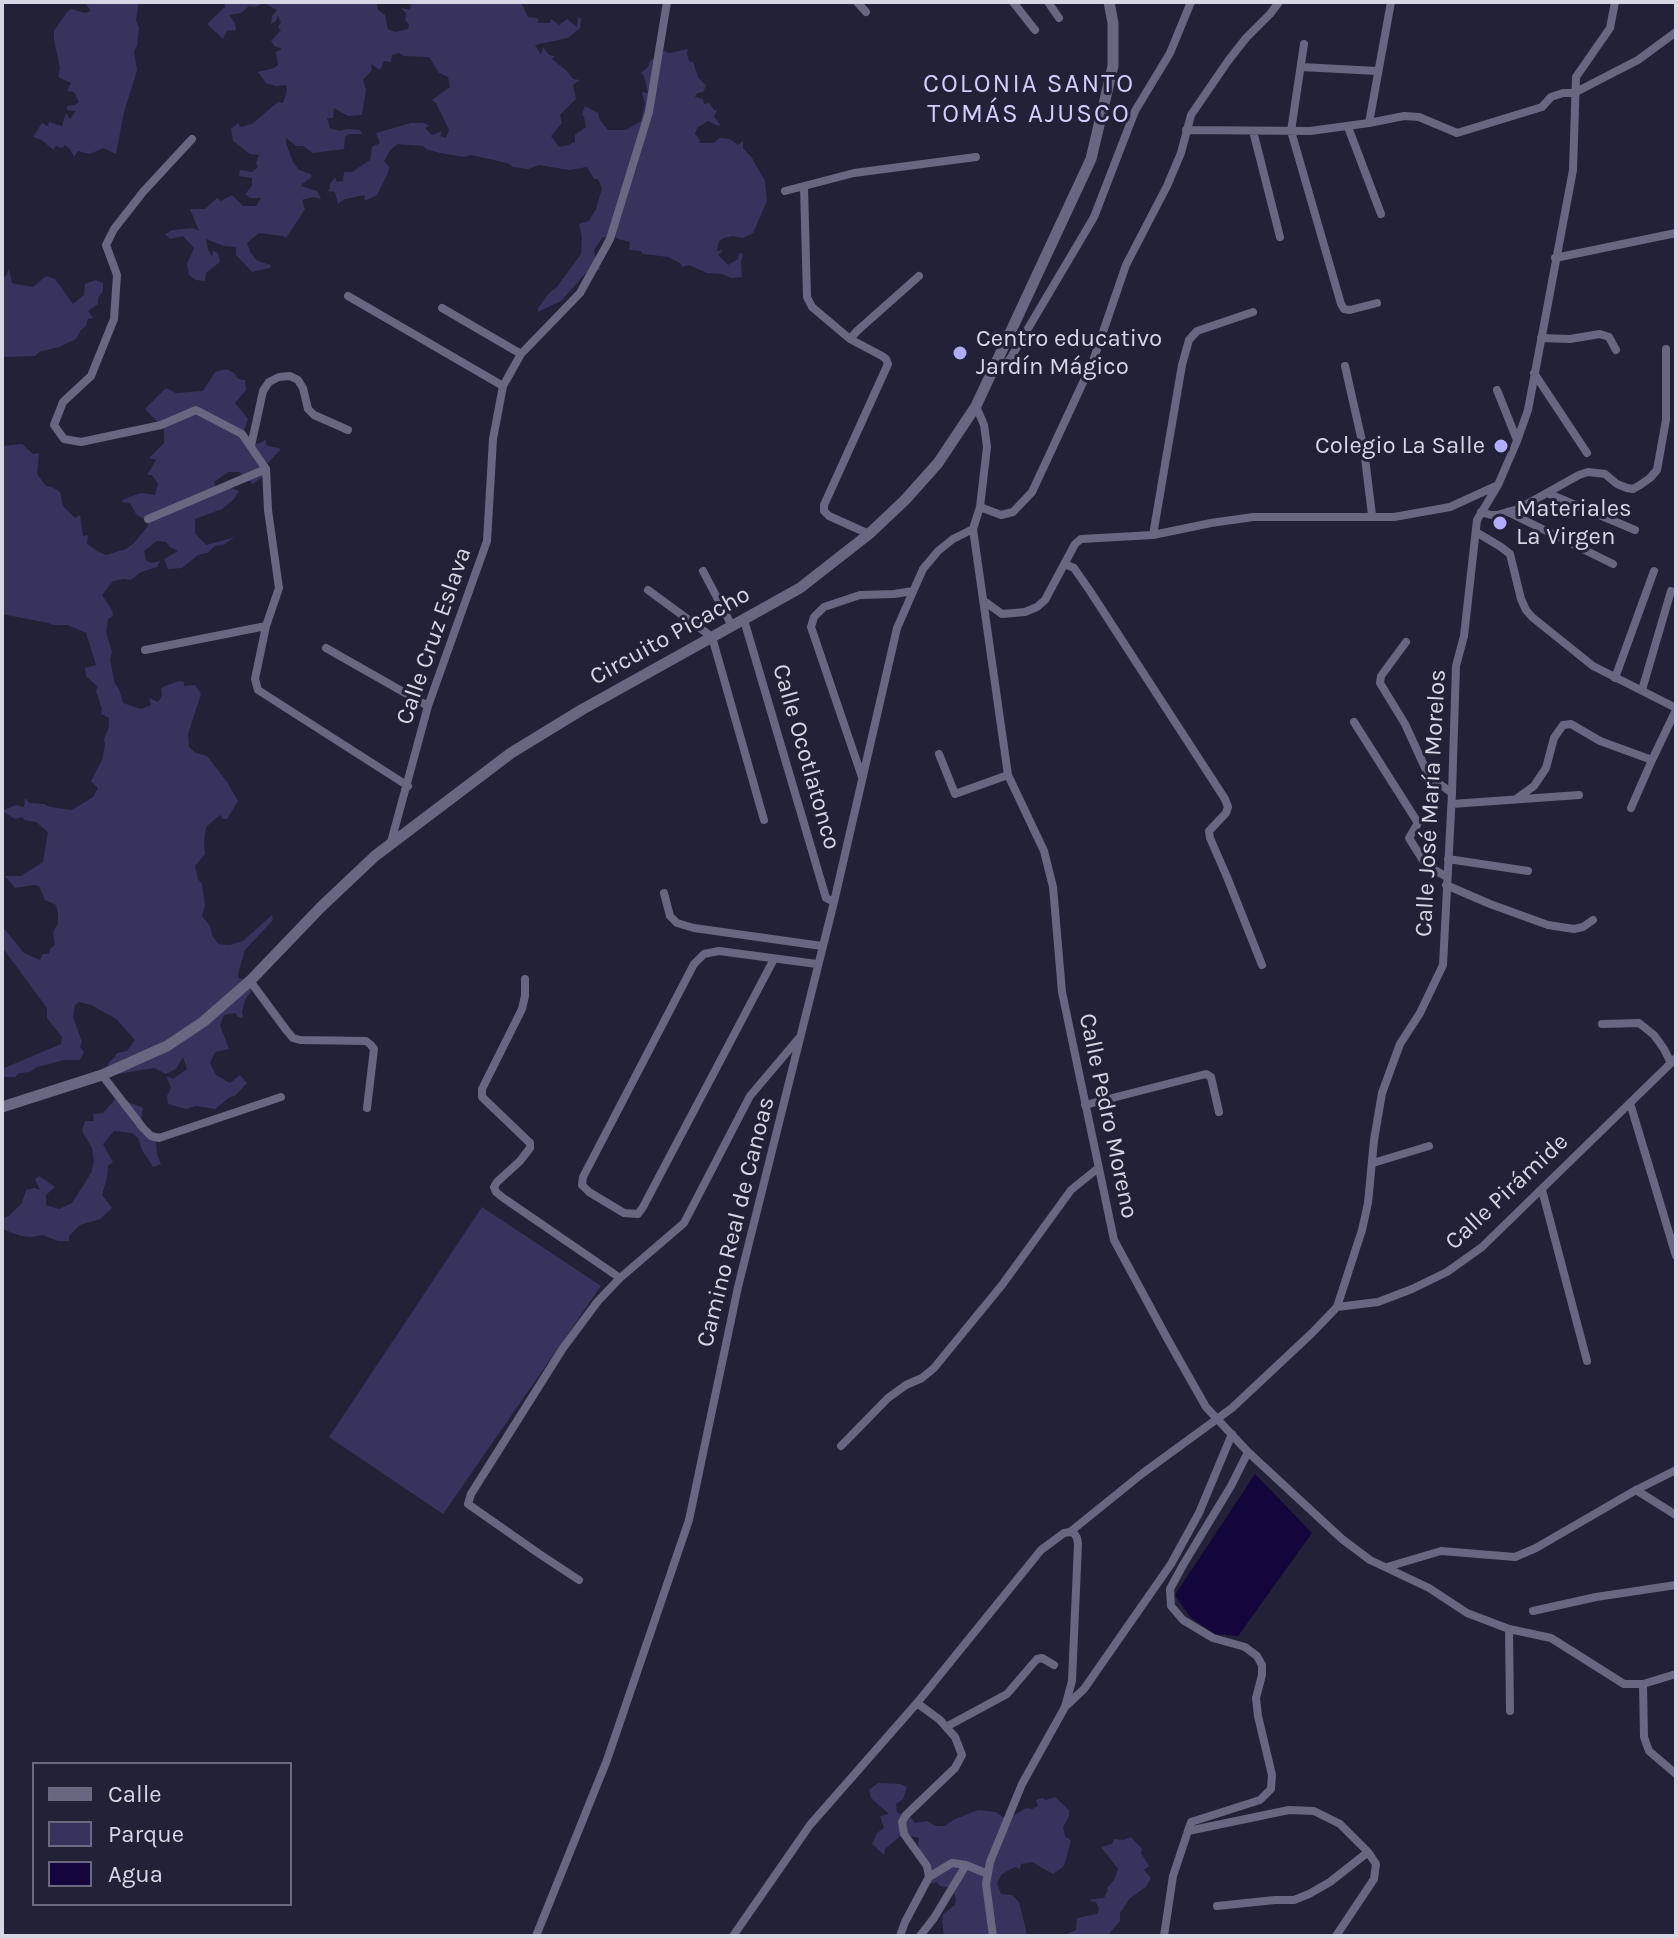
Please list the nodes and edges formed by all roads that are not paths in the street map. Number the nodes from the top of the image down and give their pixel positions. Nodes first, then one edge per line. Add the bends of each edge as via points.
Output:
1 (667, 2) edge
2 (857, 2) edge
3 (1013, 2) edge
4 (1048, 2) edge
5 (1109, 2) edge
6 (1191, 2) edge
7 (1279, 2) edge
8 (1391, 2) edge
9 (1615, 2) edge
10 (866, 12) dead end
11 (1059, 18) dead end
12 (1035, 30) dead end
13 (1676, 32) edge
14 (1304, 44) dead end
15 (1301, 67) junction
16 (1377, 71) junction
17 (1574, 93) junction
18 (1369, 123) junction
19 (1348, 127) junction
20 (1186, 130) junction
21 (1253, 131) junction
22 (1291, 131) junction
23 (192, 139) dead end
24 (976, 157) dead end
25 (804, 187) junction
26 (785, 191) dead end
27 (1381, 214) dead end
28 (1676, 233) edge
29 (1280, 237) dead end
30 (1555, 258) junction
31 (919, 276) dead end
32 (348, 296) dead end
33 (1377, 303) dead end
34 (442, 308) dead end
35 (1253, 312) dead end
36 (1541, 338) junction
37 (850, 339) junction
38 (1666, 349) dead end
39 (1616, 350) dead end
40 (521, 354) junction
41 (995, 365) junction
42 (1345, 366) dead end
43 (1534, 373) junction
44 (503, 386) junction
45 (1497, 390) dead end
46 (976, 406) junction
47 (348, 430) dead end
48 (1517, 441) junction
49 (251, 446) junction
50 (1587, 453) dead end
51 (266, 469) junction
52 (1498, 485) junction
53 (1547, 493) junction
54 (980, 507) junction
55 (1481, 512) junction
56 (1508, 512) junction
57 (1372, 515) junction
58 (148, 519) dead end
59 (973, 529) junction
60 (1635, 530) dead end
61 (1476, 532) junction
62 (869, 534) junction
63 (1153, 535) junction
64 (1065, 564) junction
65 (1613, 564) dead end
66 (703, 571) dead end
67 (1654, 571) dead end
68 (648, 590) dead end
69 (913, 591) junction
70 (1671, 591) dead end
71 (984, 601) junction
72 (744, 620) junction
73 (266, 626) junction
74 (732, 626) junction
75 (712, 637) junction
76 (1406, 642) dead end
77 (326, 648) dead end
78 (145, 650) dead end
79 (1615, 678) junction
80 (1642, 690) junction
81 (428, 706) junction
82 (1676, 709) edge
83 (1354, 722) dead end
84 (939, 754) dead end
85 (1652, 760) junction
86 (1008, 775) junction
87 (862, 777) junction
88 (408, 786) junction
89 (1452, 793) junction
90 (1579, 795) dead end
91 (1516, 799) junction
92 (1452, 804) junction
93 (1631, 808) dead end
94 (764, 820) dead end
95 (391, 843) junction
96 (1448, 859) junction
97 (1528, 871) dead end
98 (1446, 881) junction
99 (664, 893) dead end
100 (834, 902) junction
101 (1593, 920) dead end
102 (822, 946) junction
103 (774, 959) junction
104 (817, 964) junction
105 (1262, 965) dead end
106 (525, 979) dead end
107 (250, 981) junction
108 (1602, 1024) dead end
109 (802, 1034) junction
110 (1673, 1060) edge
111 (102, 1075) junction
112 (281, 1097) dead end
113 (1630, 1103) junction
114 (1085, 1105) junction
115 (2, 1107) edge
116 (367, 1108) dead end
117 (1219, 1112) dead end
118 (1429, 1146) dead end
119 (1373, 1163) junction
120 (1097, 1169) junction
121 (1542, 1190) junction
122 (1676, 1256) edge
123 (620, 1278) junction
124 (1337, 1307) junction
125 (1587, 1361) dead end
126 (1218, 1419) junction
127 (1232, 1434) junction
128 (841, 1446) dead end
129 (1248, 1452) junction
130 (1676, 1470) edge
131 (1636, 1490) junction
132 (1676, 1515) edge
133 (1070, 1532) junction
134 (1387, 1567) junction
135 (579, 1580) dead end
136 (1676, 1585) edge
137 (1533, 1611) dead end
138 (1509, 1629) junction
139 (1054, 1665) dead end
140 (1676, 1674) edge
141 (1643, 1684) junction
142 (917, 1703) junction
143 (1065, 1707) junction
144 (1510, 1711) dead end
145 (946, 1727) junction
146 (1676, 1774) edge
147 (1188, 1831) junction
148 (1368, 1852) junction
149 (966, 1865) junction
150 (988, 1874) junction
151 (929, 1877) junction
152 (1217, 1906) dead end
153 (536, 1936) edge
154 (733, 1936) edge
155 (900, 1936) edge
156 (920, 1936) edge
157 (993, 1936) edge
158 (1164, 1936) edge
159 (1336, 1936) edge

1 - 40 street, Calle Cruz Eslava via 649,112 610,239 580,293
2 - 10 street
3 - 12 street
4 - 11 street
5 - 41 main road, Circuito Picacho via 1113,66 1091,159
6 - 41 street via 1170,53 1135,111 1094,217 1010,359 1003,368
7 - 20 street via 1215,80
8 - 16 street
9 - 17 street, Calle José María Morelos via 1610,28 1576,77
13 - 17 street via 1638,60
14 - 15 street
15 - 16 street
15 - 22 street
16 - 18 street
17 - 18 street via 1457,133 1419,117
17 - 30 street, Calle José María Morelos via 1573,170
18 - 19 street
19 - 22 street
19 - 27 street
20 - 21 street
20 - 54 street via 1167,186 1126,265 1093,361 1032,492 1013,512 1001,515
21 - 22 street
21 - 29 street
22 - 33 street via 1341,304 1350,310
23 - 49 street via 143,192 106,245 117,275 114,319 91,376 63,402 54,425 64,439 81,442 161,425 196,410 242,434
24 - 25 street via 854,173
25 - 26 street
25 - 37 street via 807,297
28 - 30 street
30 - 36 street, Calle José María Morelos
31 - 37 street
32 - 44 street
34 - 40 street
35 - 63 street via 1197,331 1189,340
36 - 39 street via 1600,334 1609,337
36 - 43 street, Calle José María Morelos
37 - 62 street via 888,364 824,511
38 - 53 street via 1666,420 1657,470 1633,489 1605,474 1588,472
40 - 44 street, Calle Cruz Eslava
41 - 46 main road, Circuito Picacho
42 - 57 street
43 - 48 street, Calle José María Morelos
43 - 50 street
44 - 81 street, Calle Cruz Eslava via 493,439 487,541
45 - 48 street
46 - 54 street, Calle Pedro Moreno via 987,447
46 - 62 main road, Circuito Picacho via 931,472
47 - 49 street via 308,409 298,380 279,377 263,391
48 - 52 street, Calle José María Morelos
49 - 51 street
51 - 58 street
51 - 73 street via 279,588
52 - 55 street, Calle José María Morelos
52 - 57 street via 1450,507 1394,517
53 - 56 street
53 - 60 street
54 - 59 street, Calle Pedro Moreno
55 - 56 street
55 - 61 street, Calle José María Morelos
56 - 65 street
57 - 63 street via 1253,517
59 - 69 street, Camino Real de Canoas via 938,551
59 - 71 street, Calle Pedro Moreno
61 - 79 street via 1510,554 1521,599 1532,617
61 - 89 street, Calle José María Morelos via 1456,666
62 - 72 main road, Circuito Picacho via 800,588
63 - 64 street via 1081,539
64 - 71 street via 1045,600 1025,612 1002,614
64 - 105 street via 1090,591 1225,799 1226,813 1209,831 1210,838
66 - 74 street
67 - 79 street
68 - 75 street
69 - 87 street, Camino Real de Canoas via 897,628
69 - 87 street via 860,595 824,607 811,627
70 - 80 street
71 - 86 street, Calle Pedro Moreno
72 - 74 main road, Circuito Picacho
72 - 100 street, Calle Ocotlatonco via 826,898
73 - 78 street
73 - 88 street via 255,679 258,690
74 - 75 main road, Circuito Picacho
75 - 94 street
75 - 95 main road, Circuito Picacho via 511,753
76 - 89 street via 1380,683 1427,772
77 - 81 street
79 - 80 street
80 - 82 street
81 - 88 street, Calle Cruz Eslava
82 - 85 street
83 - 98 street via 1418,823 1409,838 1426,865
84 - 86 street via 955,794
85 - 91 street via 1563,725 1546,768
85 - 93 street
86 - 114 street, Calle Pedro Moreno via 1044,851 1053,887 1062,992
87 - 100 street, Camino Real de Canoas
88 - 95 street, Calle Cruz Eslava
89 - 92 street, Calle José María Morelos
90 - 91 street
91 - 92 street
92 - 96 street, Calle José María Morelos
95 - 107 main road, Circuito Picacho
96 - 97 street
96 - 98 street, Calle José María Morelos
98 - 101 street via 1548,925 1574,929
98 - 119 street, Calle José María Morelos via 1443,965 1400,1044 1382,1093
99 - 102 street via 677,923
100 - 102 street, Camino Real de Canoas
102 - 104 street, Camino Real de Canoas
103 - 103 street via 638,1214 624,1213 589,1192 583,1177 694,964 704,954 719,951
103 - 104 street
104 - 109 street, Camino Real de Canoas
106 - 123 street via 522,1009 482,1097 530,1148 494,1187
107 - 111 main road, Circuito Picacho via 167,1046
107 - 116 street via 293,1038 371,1045
108 - 110 street via 1639,1023
109 - 123 street via 750,1096 684,1223
109 - 153 street, Camino Real de Canoas via 738,1287 689,1520 607,1760
110 - 113 street, Calle Pirámide
111 - 112 street via 143,1128 159,1138
111 - 115 main road, Circuito Picacho
113 - 121 street, Calle Pirámide
113 - 122 street
114 - 117 street via 1206,1074
114 - 120 street, Calle Pedro Moreno
118 - 119 street
119 - 124 street, Calle José María Morelos via 1364,1221
120 - 126 street, Calle Pedro Moreno via 1114,1240 1206,1407
120 - 128 street via 1071,1190 934,1368 888,1398
121 - 124 street, Calle Pirámide via 1447,1272 1378,1302
121 - 125 street
123 - 135 street via 563,1348 468,1504
124 - 126 street, Calle José María Morelos
126 - 127 street, Calle Pedro Moreno
126 - 133 street, Calle José María Morelos
127 - 129 street, Calle Pedro Moreno
127 - 143 street via 1171,1564 1084,1689
129 - 134 street, Calle Pedro Moreno via 1342,1539
129 - 147 street via 1170,1589 1171,1606 1213,1638 1245,1647 1262,1665 1256,1698 1271,1789 1260,1800 1191,1822
130 - 131 street
131 - 132 street
131 - 134 street via 1515,1557 1441,1551
133 - 142 street, Calle José María Morelos via 1041,1550
133 - 143 street via 1078,1544 1072,1681
134 - 138 street, Calle Pedro Moreno via 1467,1613
136 - 137 street
138 - 141 street, Calle Pedro Moreno via 1551,1638 1624,1684
138 - 144 street
139 - 145 street via 1037,1659 1007,1694
140 - 141 street
141 - 146 street via 1649,1751
142 - 145 street
142 - 154 street, Calle José María Morelos via 810,1825
143 - 150 street via 1022,1784
145 - 151 street via 962,1755 902,1822
147 - 148 street via 1289,1810 1314,1811 1340,1824
147 - 158 street via 1173,1876
148 - 152 street via 1330,1882 1294,1900
148 - 159 street via 1376,1864 1374,1879
149 - 150 street
149 - 151 street via 952,1863
149 - 156 street
150 - 157 street
151 - 155 street

